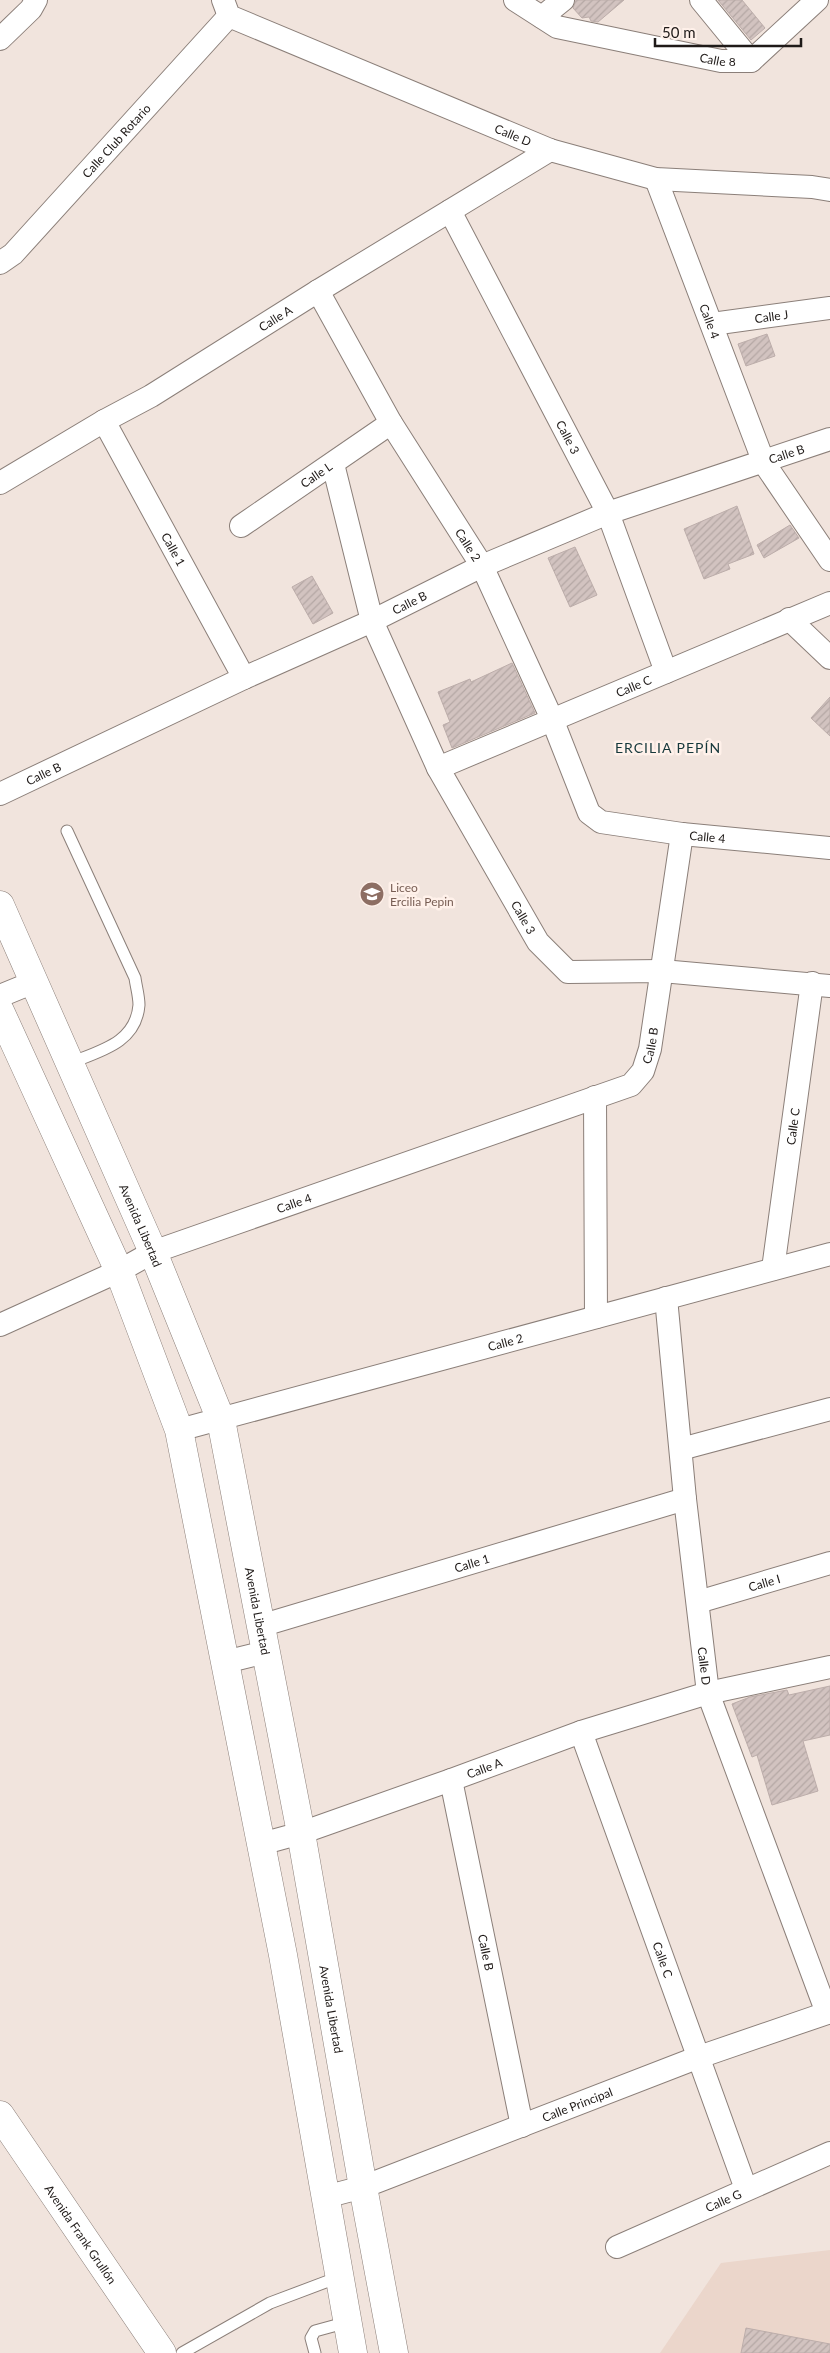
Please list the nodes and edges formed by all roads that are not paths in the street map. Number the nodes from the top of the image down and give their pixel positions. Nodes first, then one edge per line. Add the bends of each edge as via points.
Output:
1 (36, 0) edge
2 (515, 0) edge
3 (563, 0) edge
4 (701, 0) edge
5 (817, 0) edge
6 (226, 8) edge
7 (542, 17) junction
8 (0, 39) edge
9 (752, 61) junction
10 (550, 150) junction
11 (656, 180) junction
12 (824, 184) edge
13 (450, 211) junction
14 (0, 263) edge
15 (318, 291) junction
16 (830, 308) edge
17 (712, 324) junction
18 (104, 421) junction
19 (391, 423) junction
20 (830, 439) edge
21 (764, 463) junction
22 (333, 464) junction
23 (0, 483) edge
24 (608, 514) junction
25 (242, 526) dead end
26 (830, 560) edge
27 (482, 566) junction
28 (830, 603) edge
29 (789, 619) junction
30 (372, 621) junction
31 (830, 658) edge
32 (666, 672) junction
33 (244, 678) junction
34 (552, 719) junction
35 (438, 768) junction
36 (0, 794) edge
37 (589, 813) joint
38 (67, 831) dead end
39 (682, 834) junction
40 (830, 848) edge
41 (0, 905) edge
42 (662, 971) junction
43 (34, 982) junction
44 (821, 984) edge
45 (0, 996) edge
46 (0, 1011) edge
47 (70, 1062) junction
48 (595, 1097) junction
49 (153, 1252) junction
50 (830, 1254) edge
51 (773, 1269) junction
52 (118, 1271) junction
53 (666, 1298) junction
54 (596, 1317) junction
55 (0, 1325) edge
56 (830, 1409) edge
57 (221, 1420) junction
58 (178, 1430) junction
59 (682, 1449) junction
60 (685, 1499) junction
61 (830, 1563) edge
62 (698, 1602) junction
63 (260, 1626) junction
64 (266, 1652) junction
65 (224, 1662) junction
66 (830, 1667) edge
67 (708, 1693) junction
68 (581, 1732) junction
69 (451, 1780) junction
70 (301, 1833) junction
71 (261, 1844) junction
72 (828, 2013) edge
73 (699, 2057) junction
74 (0, 2115) edge
75 (522, 2126) junction
76 (830, 2153) edge
77 (363, 2187) junction
78 (746, 2189) junction
79 (325, 2197) junction
80 (617, 2247) dead end
81 (340, 2277) junction
82 (348, 2322) junction
83 (162, 2353) edge
84 (182, 2353) edge
85 (315, 2353) edge
86 (354, 2353) edge
87 (394, 2353) edge

1 - 8 street via 31,10
2 - 7 street, Calle 8
3 - 7 street
4 - 9 street
5 - 9 street, Calle 8
6 - 10 street, Calle D
6 - 14 street, Calle Club Rotario via 14,254
7 - 9 street, Calle 8 via 557,27 720,61
10 - 11 street, Calle D
10 - 13 street, Calle A
11 - 12 street, Calle D
11 - 17 street, Calle 4
13 - 15 street, Calle A
13 - 24 street, Calle 3
15 - 18 street, Calle A via 151,396
15 - 19 street, Calle 2
16 - 17 street, Calle J
17 - 21 street, Calle 4
18 - 23 street, Calle A
18 - 33 street, Calle 1
19 - 22 street, Calle L
19 - 27 street, Calle 2
20 - 21 street, Calle B
21 - 24 street, Calle B
21 - 26 street, Calle 4
22 - 25 street, Calle L
22 - 30 street, Calle 3
24 - 27 street, Calle B
24 - 32 street, Calle 3
27 - 30 street, Calle B
27 - 34 street, Calle 2
28 - 29 street, Calle C
29 - 31 street
29 - 32 street, Calle C
30 - 33 street, Calle B
30 - 35 street, Calle 3
32 - 34 street, Calle C
33 - 36 street, Calle B
34 - 35 street, Calle C
34 - 37 street, Calle 2
35 - 42 street, Calle 3 via 538,942 554,960 568,972
37 - 39 street, Calle 4 via 601,822
38 - 47 lane via 135,978 139,1005 132,1029 116,1045
39 - 40 street, Calle 4
39 - 42 street, Calle B
41 - 43 main road, Avenida Libertad
42 - 44 street, Calle 3
42 - 48 street, Calle B via 650,1049 643,1070 631,1085
43 - 45 street
43 - 47 main road, Avenida Libertad
44 - 51 street, Calle C
46 - 52 main road
47 - 49 main road, Avenida Libertad
48 - 49 street, Calle 4
48 - 54 street
49 - 52 street, Calle 4
49 - 57 main road, Avenida Libertad
50 - 51 street, Calle 2
51 - 53 street, Calle 2
52 - 55 street, Calle 4
52 - 58 main road
53 - 54 street, Calle 2
53 - 59 street, Calle D
54 - 57 street, Calle 2
56 - 59 street
57 - 58 street, Calle 2
57 - 63 main road, Avenida Libertad
58 - 65 main road
59 - 60 street, Calle D
60 - 62 street, Calle D
60 - 63 street, Calle 1
61 - 62 street, Calle I
62 - 67 street, Calle D
63 - 64 main road, Avenida Libertad
64 - 65 street
64 - 70 main road, Avenida Libertad
65 - 71 main road
66 - 67 street, Calle A
67 - 68 street, Calle A
67 - 72 street, Calle D
68 - 69 street, Calle A
68 - 73 street, Calle C
69 - 70 street, Calle A
69 - 75 street, Calle B
70 - 71 street, Calle A
70 - 77 main road, Avenida Libertad
71 - 79 main road
72 - 73 street, Calle Principal
73 - 75 street, Calle Principal
73 - 78 street, Calle C
74 - 83 main road, Avenida Frank Grullón
75 - 77 street, Calle Principal
76 - 78 street, Calle G
77 - 79 street, Calle Principal
77 - 87 main road, Avenida Libertad
78 - 80 street, Calle G
79 - 81 main road
81 - 82 main road
81 - 84 lane via 270,2303
82 - 85 lane via 315,2332 311,2338
82 - 86 main road

